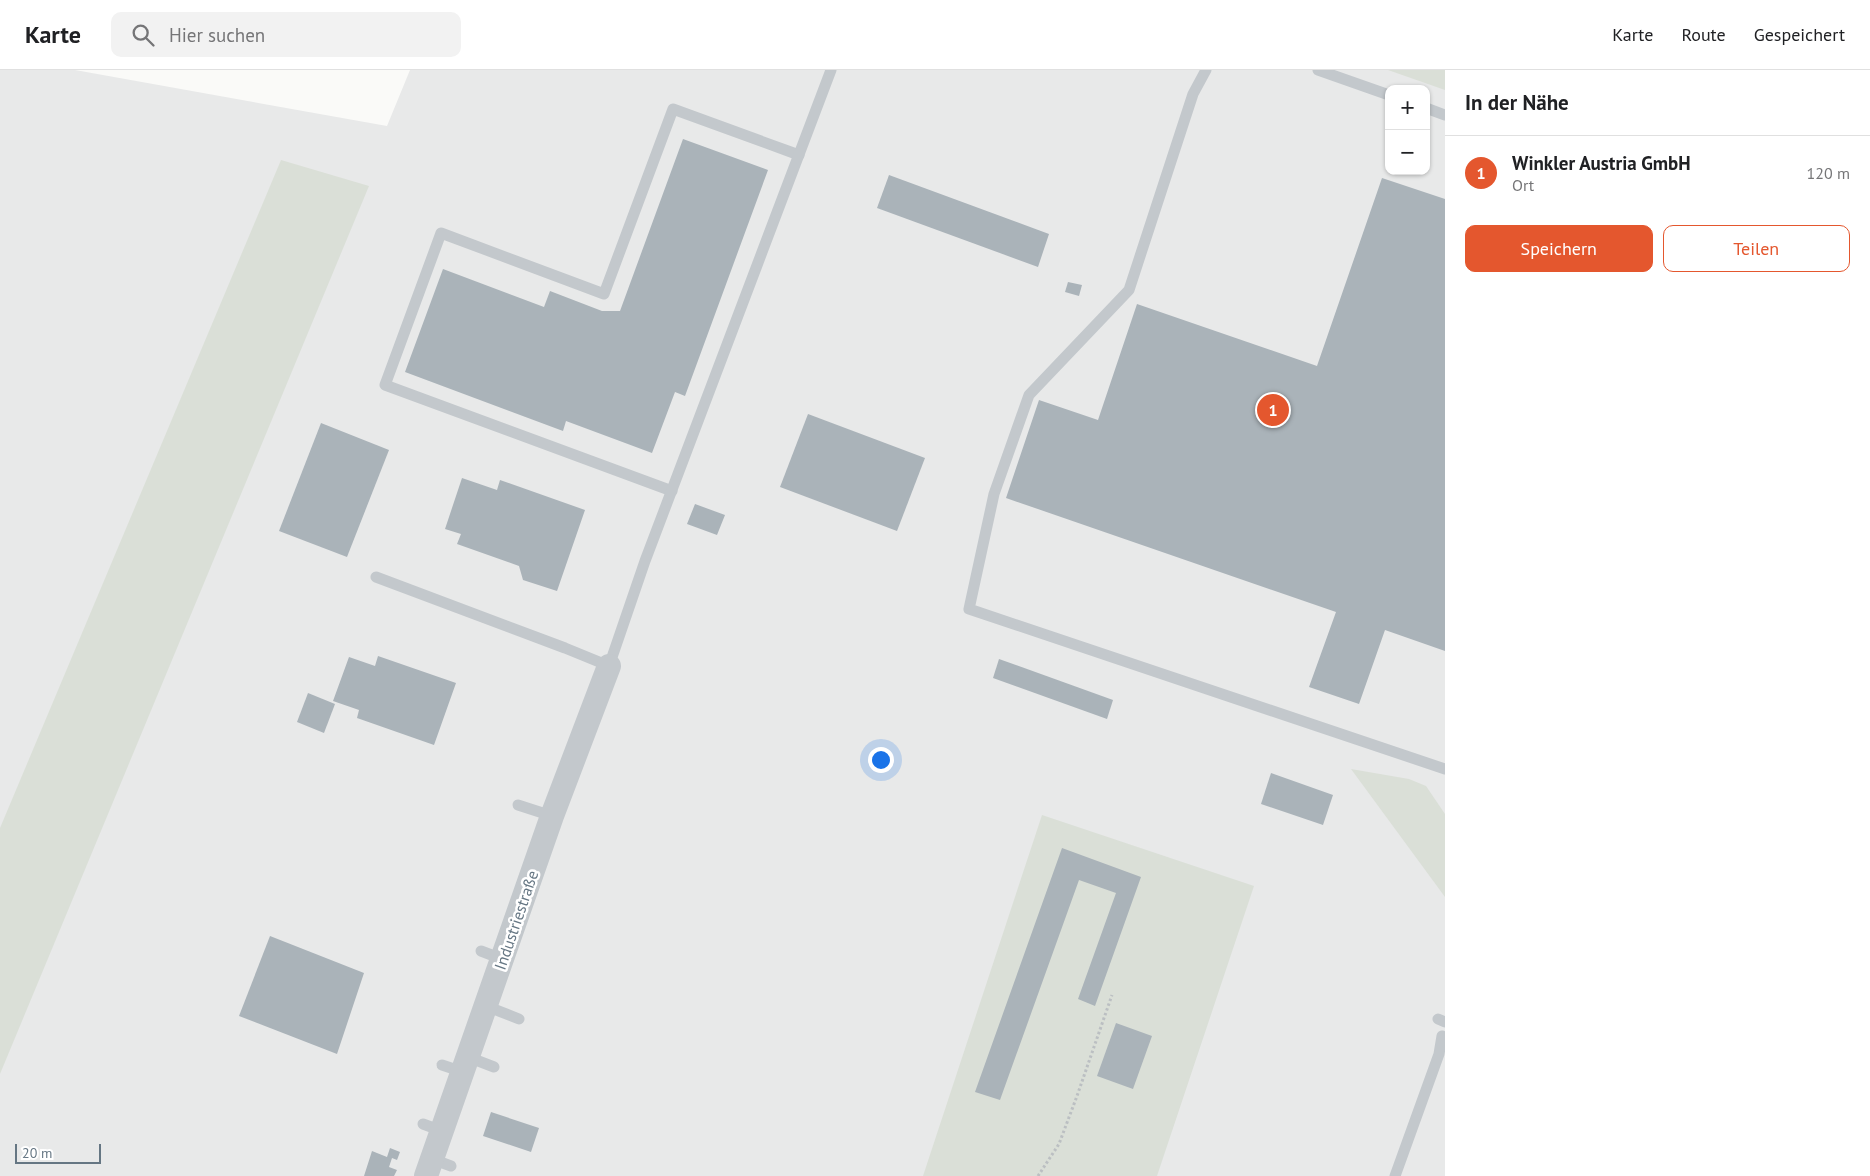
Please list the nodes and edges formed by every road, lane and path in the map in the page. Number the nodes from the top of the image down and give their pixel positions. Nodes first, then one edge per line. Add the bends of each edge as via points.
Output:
1 (831, 70) edge
2 (1206, 70) edge
3 (1318, 70) edge
4 (1385, 94) edge
5 (1430, 109) edge
6 (1445, 115) edge
7 (799, 155) junction
8 (672, 491) junction
9 (376, 577) dead end
10 (609, 666) junction
11 (1445, 769) edge
12 (518, 805) dead end
13 (552, 816) junction
14 (1112, 995) dead end
15 (486, 1006) junction
16 (519, 1019) dead end
17 (1442, 1036) dead end
18 (458, 1065) junction
19 (494, 1067) dead end
20 (436, 1167) edge
21 (1038, 1176) edge
22 (1395, 1176) edge

1 - 7 lane
2 - 11 lane via 1193,94 1129,290 1029,395 994,494 968,609
3 - 4 lane
5 - 6 lane
7 - 8 lane
7 - 8 lane via 673,109 604,294 441,234 385,385
8 - 10 lane
9 - 10 lane
10 - 13 street, Industriestraße
12 - 13 lane
13 - 15 street, Industriestraße via 492,955
14 - 21 path via 1078,1096 1058,1144
15 - 16 lane
15 - 18 street, Industriestraße
17 - 22 lane via 1439,1054
18 - 19 lane
18 - 20 street, Industriestraße via 432,1127

